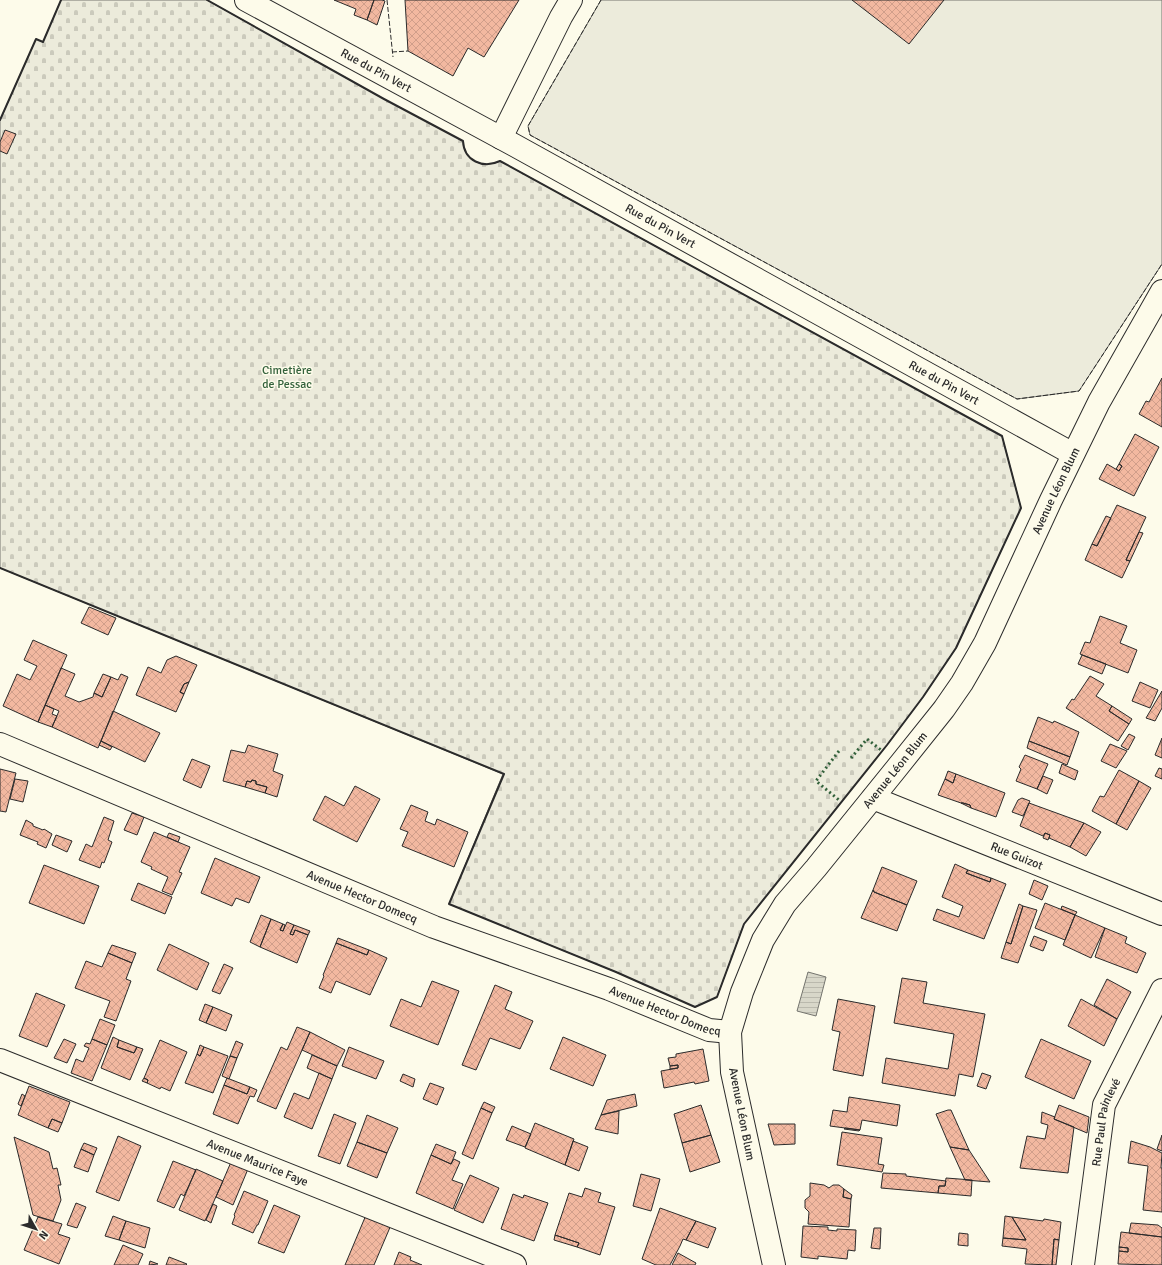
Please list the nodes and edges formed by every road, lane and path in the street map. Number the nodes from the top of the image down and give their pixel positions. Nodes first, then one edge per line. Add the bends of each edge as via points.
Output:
1 (246, 0) edge
2 (571, 0) edge
3 (501, 138) junction
4 (1162, 291) edge
5 (1073, 454) junction
6 (0, 744) edge
7 (872, 798) junction
8 (1162, 914) edge
9 (1162, 990) edge
10 (730, 1032) junction
11 (0, 1060) edge
12 (515, 1265) edge
13 (774, 1265) edge
14 (1083, 1265) edge

1 - 3 street, Rue du Pin Vert
2 - 3 street
3 - 5 street, Rue du Pin Vert
4 - 5 street, Avenue Léon Blum via 1098,402
5 - 7 street, Avenue Léon Blum via 985,643 962,683 944,710
6 - 10 street, Avenue Hector Domecq via 434,927 609,989 709,1030
7 - 8 street, Rue Guizot
7 - 10 street, Avenue Léon Blum via 785,904 763,940 742,992
9 - 14 street, Rue Paul Painlevé via 1104,1105
10 - 13 street, Avenue Léon Blum via 732,1072
11 - 12 street, Avenue Maurice Faye

